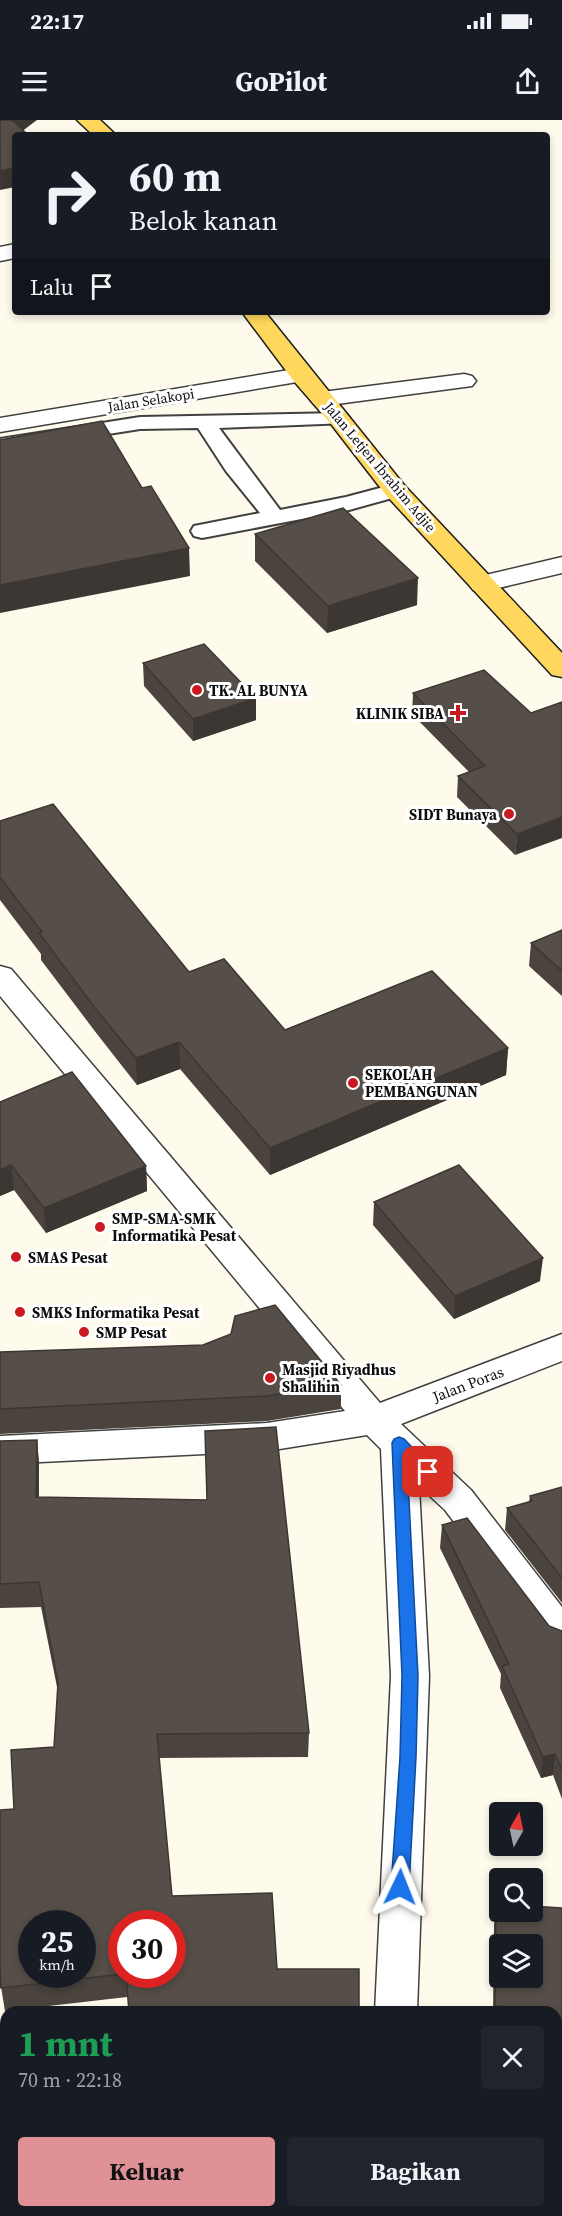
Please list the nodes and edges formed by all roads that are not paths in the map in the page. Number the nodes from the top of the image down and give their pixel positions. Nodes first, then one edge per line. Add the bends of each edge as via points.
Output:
1 (87, 120) edge
2 (102, 132) edge
3 (255, 315) edge
4 (301, 375) junction
5 (464, 381) dead end
6 (322, 399) junction
7 (340, 419) junction
8 (206, 423) junction
9 (0, 425) edge
10 (0, 445) edge
11 (395, 490) junction
12 (274, 517) junction
13 (202, 531) dead end
14 (562, 565) edge
15 (482, 584) junction
16 (562, 669) edge
17 (0, 975) edge
18 (562, 1347) edge
19 (386, 1432) junction
20 (0, 1450) edge
21 (562, 1636) edge
22 (396, 2006) edge

1 - 2 main road
3 - 4 main road, Jalan Letjen Ibrahim Adjie
4 - 6 main road, Jalan Letjen Ibrahim Adjie
4 - 9 street, Jalan Selakopi
5 - 6 street
6 - 7 main road, Jalan Letjen Ibrahim Adjie
7 - 8 lane
7 - 11 main road, Jalan Letjen Ibrahim Adjie
8 - 10 lane via 140,423
8 - 12 lane
11 - 12 lane
11 - 15 main road, Jalan Letjen Ibrahim Adjie
12 - 13 lane
14 - 15 street
15 - 16 main road, Jalan Letjen Ibrahim Adjie
17 - 19 street
18 - 19 street, Jalan Poras
19 - 20 street, Jalan Poras
19 - 21 street via 458,1500
19 - 22 street via 410,1676

